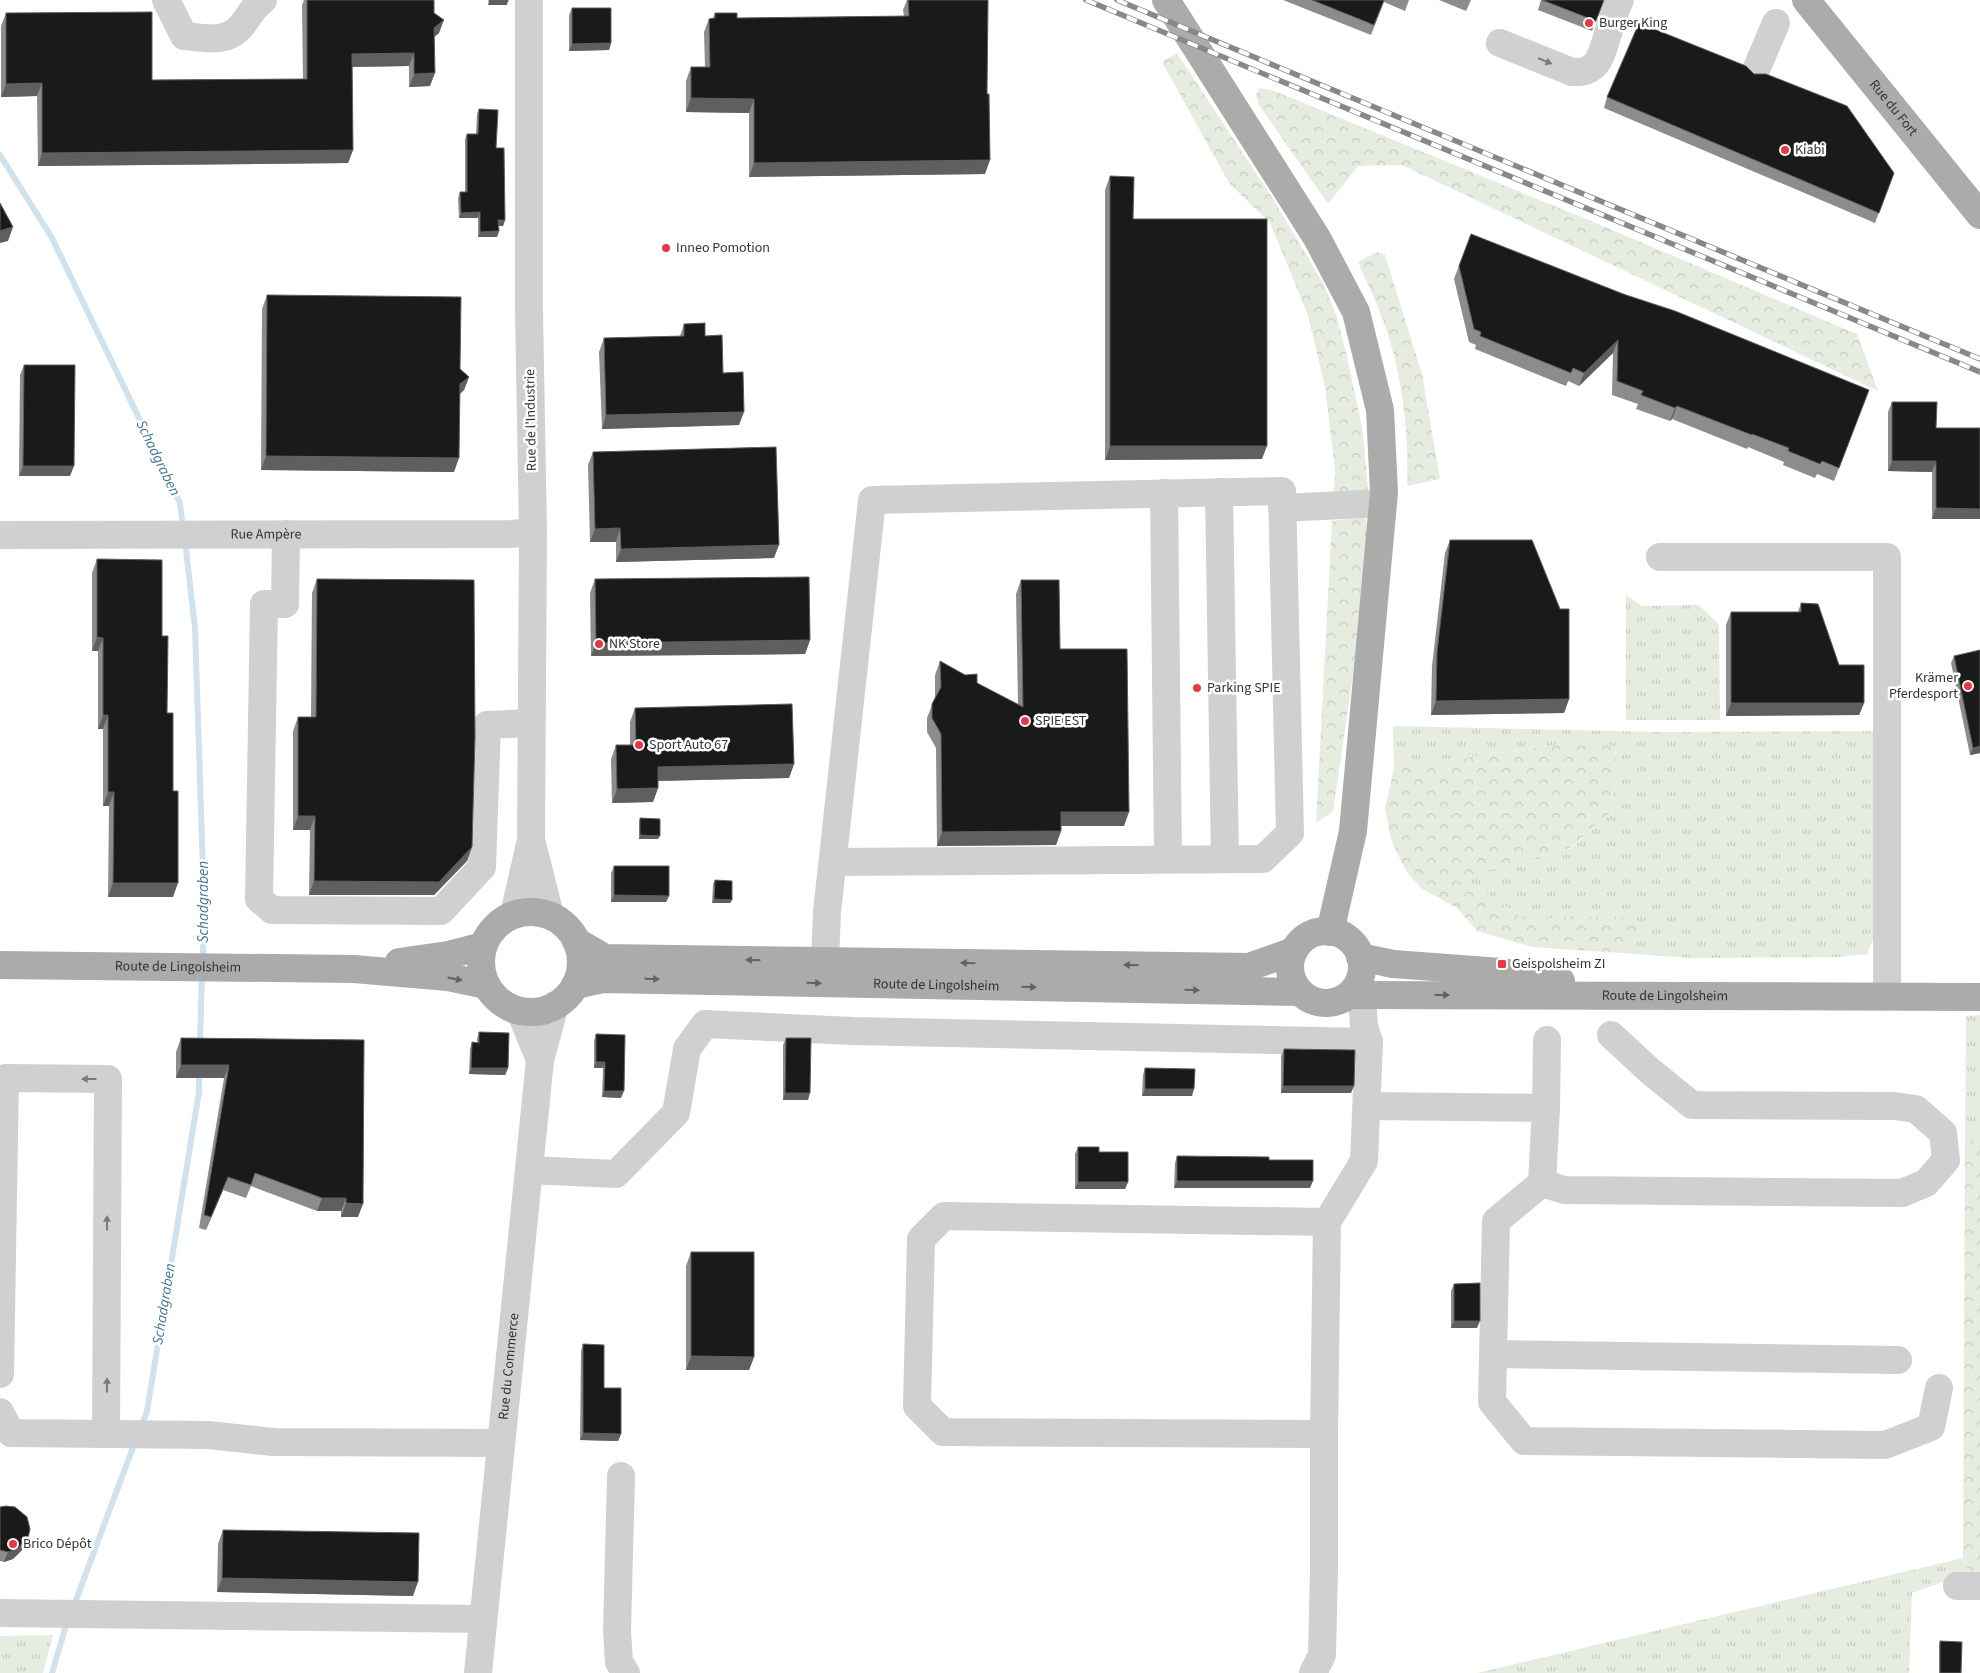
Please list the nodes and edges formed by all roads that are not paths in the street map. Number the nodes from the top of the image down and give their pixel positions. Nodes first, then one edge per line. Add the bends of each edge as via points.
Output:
1 (166, 0) edge
2 (263, 0) edge
3 (529, 0) edge
4 (1166, 0) edge
5 (1620, 0) edge
6 (1806, 0) edge
7 (1776, 24) dead end
8 (1500, 42) dead end
9 (1756, 70) dead end
10 (1980, 215) edge
11 (1219, 492) junction
12 (1164, 493) junction
13 (1383, 503) junction
14 (1282, 508) junction
15 (533, 532) junction
16 (0, 534) edge
17 (286, 534) junction
18 (1660, 557) dead end
19 (531, 723) junction
20 (531, 840) junction
21 (1168, 859) junction
22 (1224, 859) junction
23 (833, 862) junction
24 (514, 914) junction
25 (550, 915) junction
26 (1330, 932) junction
27 (576, 941) junction
28 (483, 946) junction
29 (1294, 951) junction
30 (1360, 957) junction
31 (825, 961) junction
32 (0, 965) edge
33 (354, 969) junction
34 (1980, 981) edge
35 (486, 985) junction
36 (575, 985) junction
37 (1887, 986) junction
38 (1300, 992) junction
39 (1356, 995) junction
40 (1980, 997) edge
41 (555, 1005) junction
42 (520, 1011) junction
43 (1367, 1035) junction
44 (1611, 1035) dead end
45 (1547, 1040) dead end
46 (540, 1060) junction
47 (1367, 1106) junction
48 (1546, 1108) junction
49 (529, 1170) junction
50 (1542, 1183) junction
51 (1327, 1222) junction
52 (1494, 1354) junction
53 (1898, 1360) dead end
54 (0, 1374) edge
55 (1939, 1388) dead end
56 (5, 1423) edge
57 (106, 1434) junction
58 (1324, 1434) junction
59 (501, 1443) junction
60 (621, 1476) dead end
61 (0, 1613) edge
62 (483, 1619) junction
63 (478, 1673) edge
64 (626, 1673) edge
65 (1314, 1673) edge

1 - 2 street via 184,36 218,40 240,28
3 - 15 street, Rue de l'Industrie
4 - 13 main road via 1317,238 1356,312 1380,410
8 -> 5 street via 1572,72 1589,70 1602,55
6 - 10 main road, Rue du Fort
7 - 9 street
11 - 12 street
11 - 14 street via 1282,491
11 - 22 street
12 - 21 street
12 - 23 street via 872,500
13 - 14 street
13 - 26 main road via 1352,831
14 - 22 street via 1290,833 1263,859
15 - 17 street, Rue Ampère
15 - 19 street, Rue de l'Industrie
16 - 17 street, Rue Ampère
17 - 19 street via 285,604 264,604 259,899 272,910 440,912 482,867 487,725
18 - 37 street via 1887,557
19 - 20 street, Rue de l'Industrie
20 - 24 street, Rue de l'Industrie
20 - 25 street, Rue de l'Industrie
21 - 22 street
21 - 23 street
23 - 31 street
24 - 25 main road via 526,911
24 - 28 main road via 490,932
25 - 27 main road via 565,926
26 - 29 main road via 1309,936
26 - 30 main road via 1349,940
31 -> 27 main road, Route de Lingolsheim via 605,958
27 - 36 main road via 580,971
28 - 33 main road via 448,955
28 - 35 main road via 481,959
29 -> 31 main road, Route de Lingolsheim via 1249,966
29 - 38 main road via 1290,972
30 - 37 main road, Route de Lingolsheim via 1393,964 1501,972 1586,985
30 - 39 main road via 1361,977
32 - 33 main road, Route de Lingolsheim
33 -> 35 main road via 448,977
34 - 37 main road, Route de Lingolsheim
35 - 42 main road via 506,1006
36 -> 38 main road, Route de Lingolsheim via 603,978
36 - 41 main road
38 - 39 main road via 1318,1003 1340,1001
39 -> 40 main road, Route de Lingolsheim
39 - 43 street
41 - 42 main road via 532,1012
41 - 46 street, Rue du Commerce
42 - 46 street, Rue du Commerce
43 - 47 street
43 - 49 street via 852,1031 705,1024 687,1049 676,1112 616,1174
44 - 50 street via 1692,1105 1894,1106 1916,1109 1943,1133 1946,1160 1926,1183 1902,1193 1564,1190
45 - 48 street
46 - 49 street, Rue du Commerce
47 - 48 street
47 - 51 street via 1364,1161
48 - 50 street
49 - 59 street, Rue du Commerce
50 - 52 street via 1496,1221
51 - 58 street
51 - 58 street via 944,1216 921,1239 917,1406 943,1432
52 - 53 street
52 - 55 street via 1492,1402 1524,1441 1885,1445 1931,1427
57 -> 54 street via 108,1079 5,1078
56 - 57 street
57 - 59 street via 208,1435 273,1442
58 - 65 street via 1322,1655
59 - 62 street, Rue du Commerce
60 - 64 street via 617,1631 619,1662
61 - 62 street
62 - 63 street, Rue du Commerce

